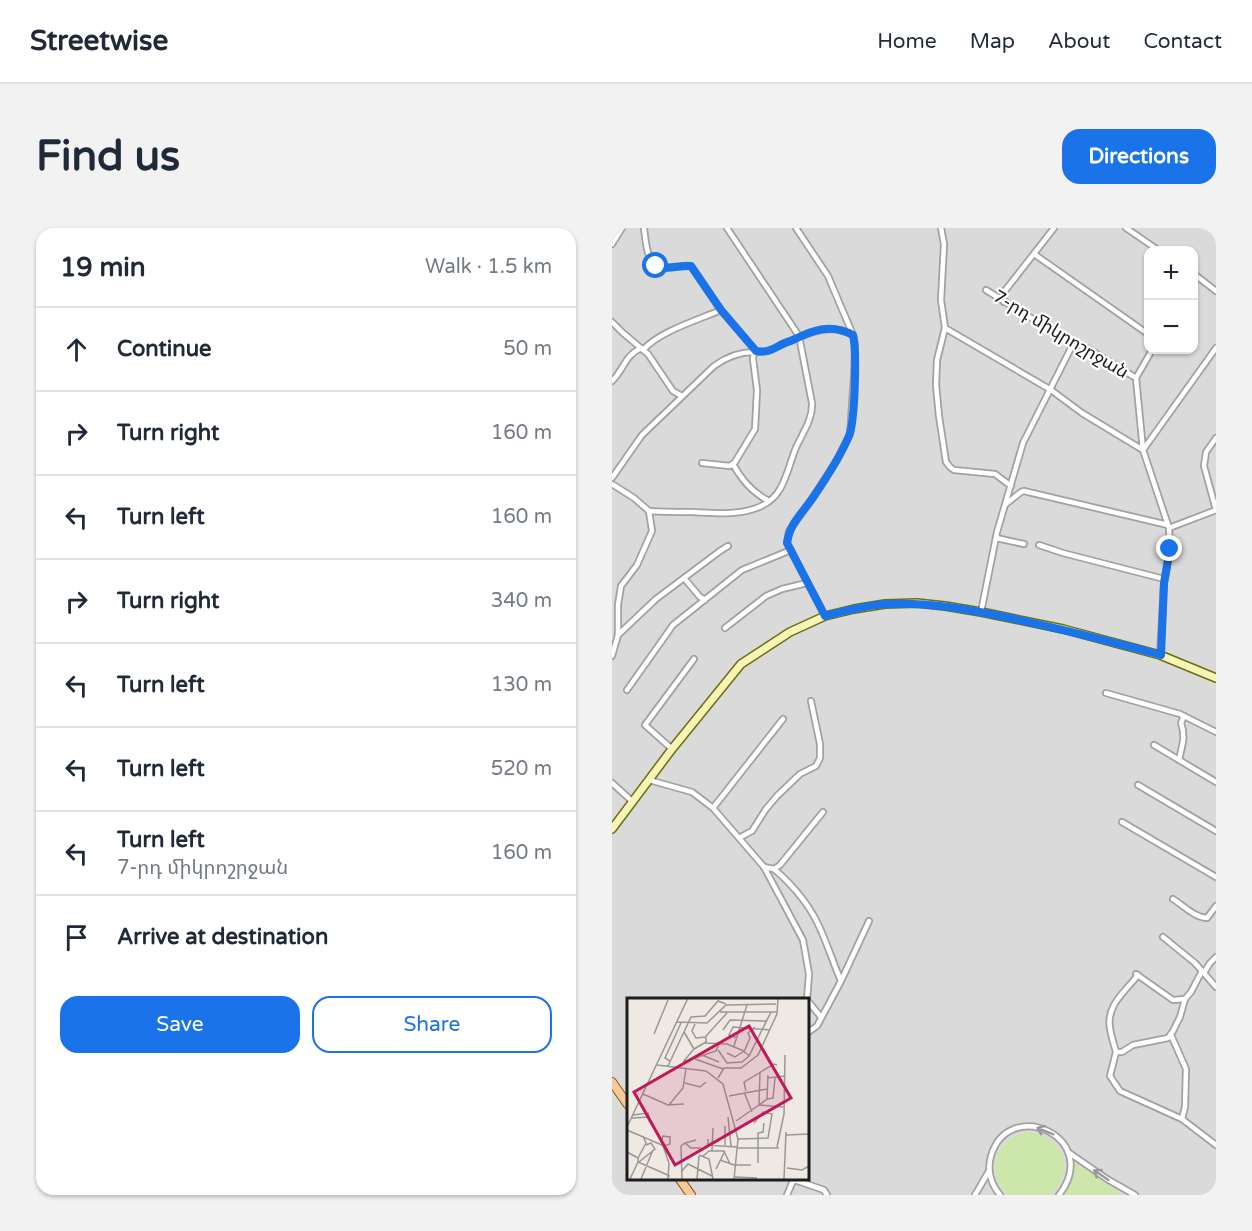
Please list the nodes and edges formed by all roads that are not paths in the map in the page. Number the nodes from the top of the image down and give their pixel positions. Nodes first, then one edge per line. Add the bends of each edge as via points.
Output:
1 (622, 228) edge
2 (644, 228) edge
3 (727, 228) edge
4 (796, 228) edge
5 (941, 228) edge
6 (1054, 228) edge
7 (1126, 228) edge
8 (612, 244) edge
9 (1152, 246) edge
10 (1034, 254) junction
11 (1198, 277) edge
12 (986, 290) dead end
13 (1216, 291) edge
14 (1004, 302) junction
15 (721, 310) junction
16 (612, 322) edge
17 (945, 328) junction
18 (1144, 331) edge
19 (853, 335) junction
20 (799, 336) junction
21 (1073, 344) junction
22 (1216, 348) edge
23 (642, 349) junction
24 (755, 352) junction
25 (1150, 354) edge
26 (1136, 378) junction
27 (612, 381) edge
28 (1051, 390) junction
29 (682, 396) junction
30 (1216, 438) edge
31 (1143, 450) junction
32 (702, 463) dead end
33 (733, 464) junction
34 (612, 478) edge
35 (612, 484) edge
36 (1011, 486) junction
37 (769, 501) junction
38 (1005, 505) junction
39 (1216, 510) edge
40 (649, 511) junction
41 (1169, 526) junction
42 (996, 538) junction
43 (1024, 544) dead end
44 (1039, 545) dead end
45 (728, 546) dead end
46 (791, 550) junction
47 (684, 578) junction
48 (1164, 579) junction
49 (807, 583) junction
50 (705, 600) junction
51 (981, 612) junction
52 (825, 616) junction
53 (725, 628) dead end
54 (618, 635) junction
55 (1161, 655) junction
56 (612, 656) edge
57 (694, 659) dead end
58 (1216, 678) edge
59 (627, 690) dead end
60 (1106, 693) dead end
61 (811, 701) dead end
62 (1184, 716) junction
63 (783, 719) dead end
64 (1216, 732) edge
65 (1154, 745) dead end
66 (672, 749) junction
67 (1179, 760) junction
68 (649, 780) junction
69 (1216, 782) edge
70 (612, 783) edge
71 (1138, 785) dead end
72 (633, 801) junction
73 (713, 808) junction
74 (823, 812) dead end
75 (1122, 822) dead end
76 (612, 829) edge
77 (1216, 831) edge
78 (739, 838) junction
79 (764, 867) junction
80 (774, 869) junction
81 (1216, 877) edge
82 (1173, 899) dead end
83 (1216, 906) edge
84 (869, 921) dead end
85 (1163, 937) dead end
86 (1216, 957) edge
87 (1203, 972) junction
88 (841, 981) junction
89 (1216, 987) edge
90 (807, 998) edge
91 (1185, 999) junction
92 (808, 1001) edge
93 (821, 1017) junction
94 (808, 1032) edge
95 (1171, 1035) junction
96 (1116, 1052) junction
97 (612, 1082) edge
98 (627, 1104) edge
99 (1182, 1119) junction
100 (1216, 1145) edge
101 (1068, 1152) junction
102 (989, 1171) junction
103 (681, 1180) edge
104 (691, 1195) edge
105 (787, 1195) edge
106 (827, 1195) edge
107 (975, 1195) edge
108 (1000, 1195) edge
109 (1059, 1195) edge
110 (1136, 1195) edge

1 - 8 street
2 - 15 street via 653,264 660,268 691,266
3 - 20 street
4 - 19 street via 828,276
5 - 17 street
6 - 10 street
7 - 9 street
10 - 14 street via 1004,292
10 - 18 street
11 - 13 street
12 - 14 street, 7-րդ միկրոշրջան
14 - 21 street, 7-րդ միկրոշրջան
15 - 23 street
15 - 24 street
16 - 23 street
17 - 28 street
17 - 36 street via 936,385 946,462 954,470 995,474
19 - 20 street via 826,329
19 - 46 street via 850,434 789,531 787,543
20 - 24 street via 767,352
20 - 37 street via 813,411 780,490
21 - 26 street, 7-րդ միկրոշրջան via 1087,348
21 - 28 street
22 - 31 street
23 - 27 street via 627,358
23 - 29 street via 673,392
24 - 29 street via 721,361
24 - 33 street via 754,429
25 - 26 street
26 - 31 street, 7-րդ միկրոշրջան
28 - 31 street
28 - 36 street via 1023,443
29 - 34 street via 642,435
30 - 39 street via 1206,452 1204,466
31 - 41 street, 7-րդ միկրոշրջան
32 - 33 street
33 - 37 street via 740,477
35 - 40 street
36 - 38 street
37 - 40 street via 733,513
38 - 41 street via 1024,491
38 - 42 street
39 - 41 street
40 - 54 street via 652,531 637,565 621,586
41 - 48 street, 7-րդ միկրոշրջան via 1170,549
42 - 43 street
42 - 51 street
44 - 48 street
45 - 47 street
46 - 49 street
46 - 50 street via 741,570
47 - 50 street
47 - 54 street
48 - 55 street, 7-րդ միկրոշրջան
49 - 52 street
49 - 53 street via 766,596
50 - 59 street via 673,625
51 - 52 main road via 917,603 885,604
51 - 55 main road
52 - 66 main road via 790,632 741,664
54 - 56 street
55 - 58 main road
57 - 66 street via 645,725
60 - 62 street
61 - 78 street via 820,744 816,766 800,774 766,808 752,831
62 - 64 street
62 - 67 street via 1181,723 1185,736
63 - 73 street
65 - 67 street
66 - 68 main road
67 - 69 street
68 - 72 main road
68 - 73 street via 692,792
70 - 72 street
71 - 77 street
72 - 76 main road
73 - 78 street
74 - 80 street via 790,855
75 - 81 street
78 - 79 street
79 - 80 street
79 - 90 street via 803,940 809,974
80 - 88 street via 804,900 822,931
82 - 83 street via 1203,918 1208,918
84 - 88 street
85 - 87 street
86 - 87 street
87 - 89 street
87 - 91 street
88 - 93 street
91 - 95 street
91 - 96 street via 1173,1000 1137,974 1110,1012
92 - 93 street
93 - 94 street
95 - 96 street
95 - 99 street via 1186,1069
96 - 99 street via 1110,1076 1120,1091
97 - 98 main road
99 - 100 street
101 -> 102 street via 1052,1132 1040,1127 1014,1129 995,1146
101 - 109 street via 1070,1176
110 -> 101 street
102 - 107 street
102 - 108 street
103 - 104 main road
105 - 106 street via 795,1180 824,1190

